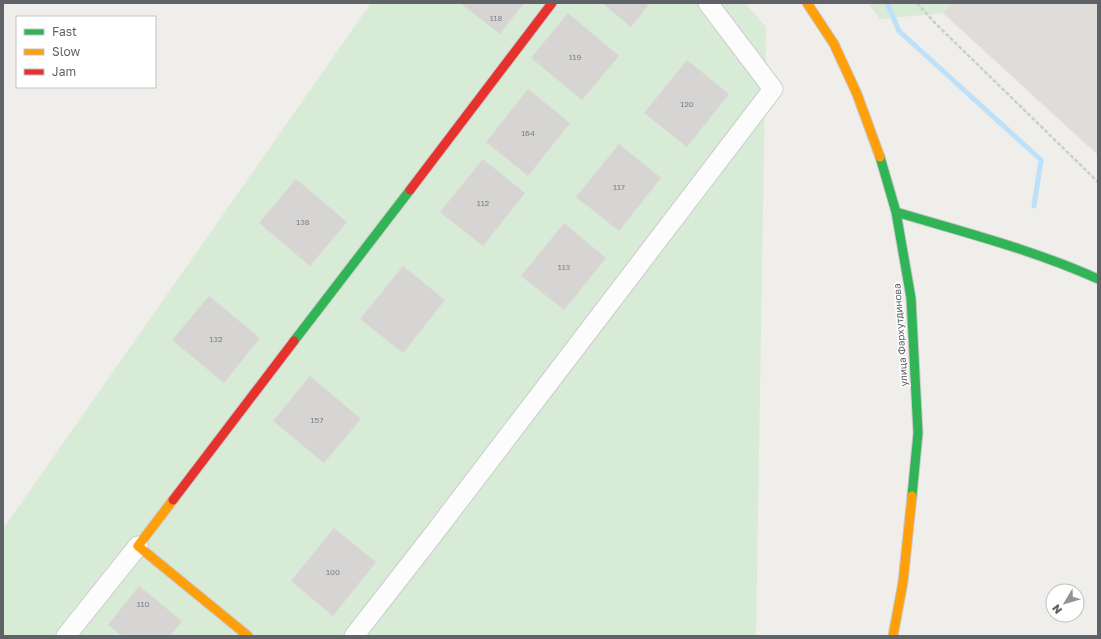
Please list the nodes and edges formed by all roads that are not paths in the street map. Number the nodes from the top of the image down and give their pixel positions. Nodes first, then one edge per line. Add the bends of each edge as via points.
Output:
1 (552, 3) edge
2 (708, 3) edge
3 (807, 3) edge
4 (896, 212) junction
5 (1098, 280) edge
6 (138, 546) junction
7 (66, 636) edge
8 (248, 636) edge
9 (354, 636) edge
10 (893, 636) edge

1 - 6 main road
2 - 9 street via 773,89
3 - 4 main road, улица Фархутдинова via 834,44 857,94 881,159
4 - 5 main road via 1069,266
4 - 10 main road, улица Фархутдинова via 911,298 918,433 903,582
6 - 7 street
6 - 8 main road

